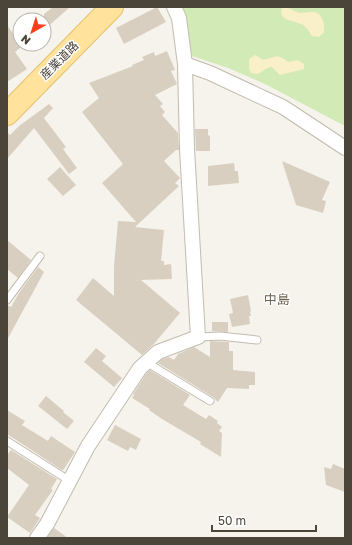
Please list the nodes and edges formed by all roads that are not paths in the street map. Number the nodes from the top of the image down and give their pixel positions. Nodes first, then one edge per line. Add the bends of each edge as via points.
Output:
1 (112, 7) edge
2 (174, 7) edge
3 (185, 64) junction
4 (7, 114) edge
5 (345, 148) edge
6 (40, 256) dead end
7 (7, 300) edge
8 (198, 337) junction
9 (257, 340) dead end
10 (146, 362) junction
11 (210, 401) dead end
12 (7, 441) edge
13 (70, 481) junction
14 (37, 538) edge

1 - 4 main road, 産業道路
2 - 3 street via 179,18
3 - 5 street via 283,107
3 - 8 street via 187,149
6 - 7 lane
8 - 9 lane via 220,336
8 - 10 street via 158,352
10 - 11 lane
10 - 13 street via 88,446
12 - 13 lane
13 - 14 street

